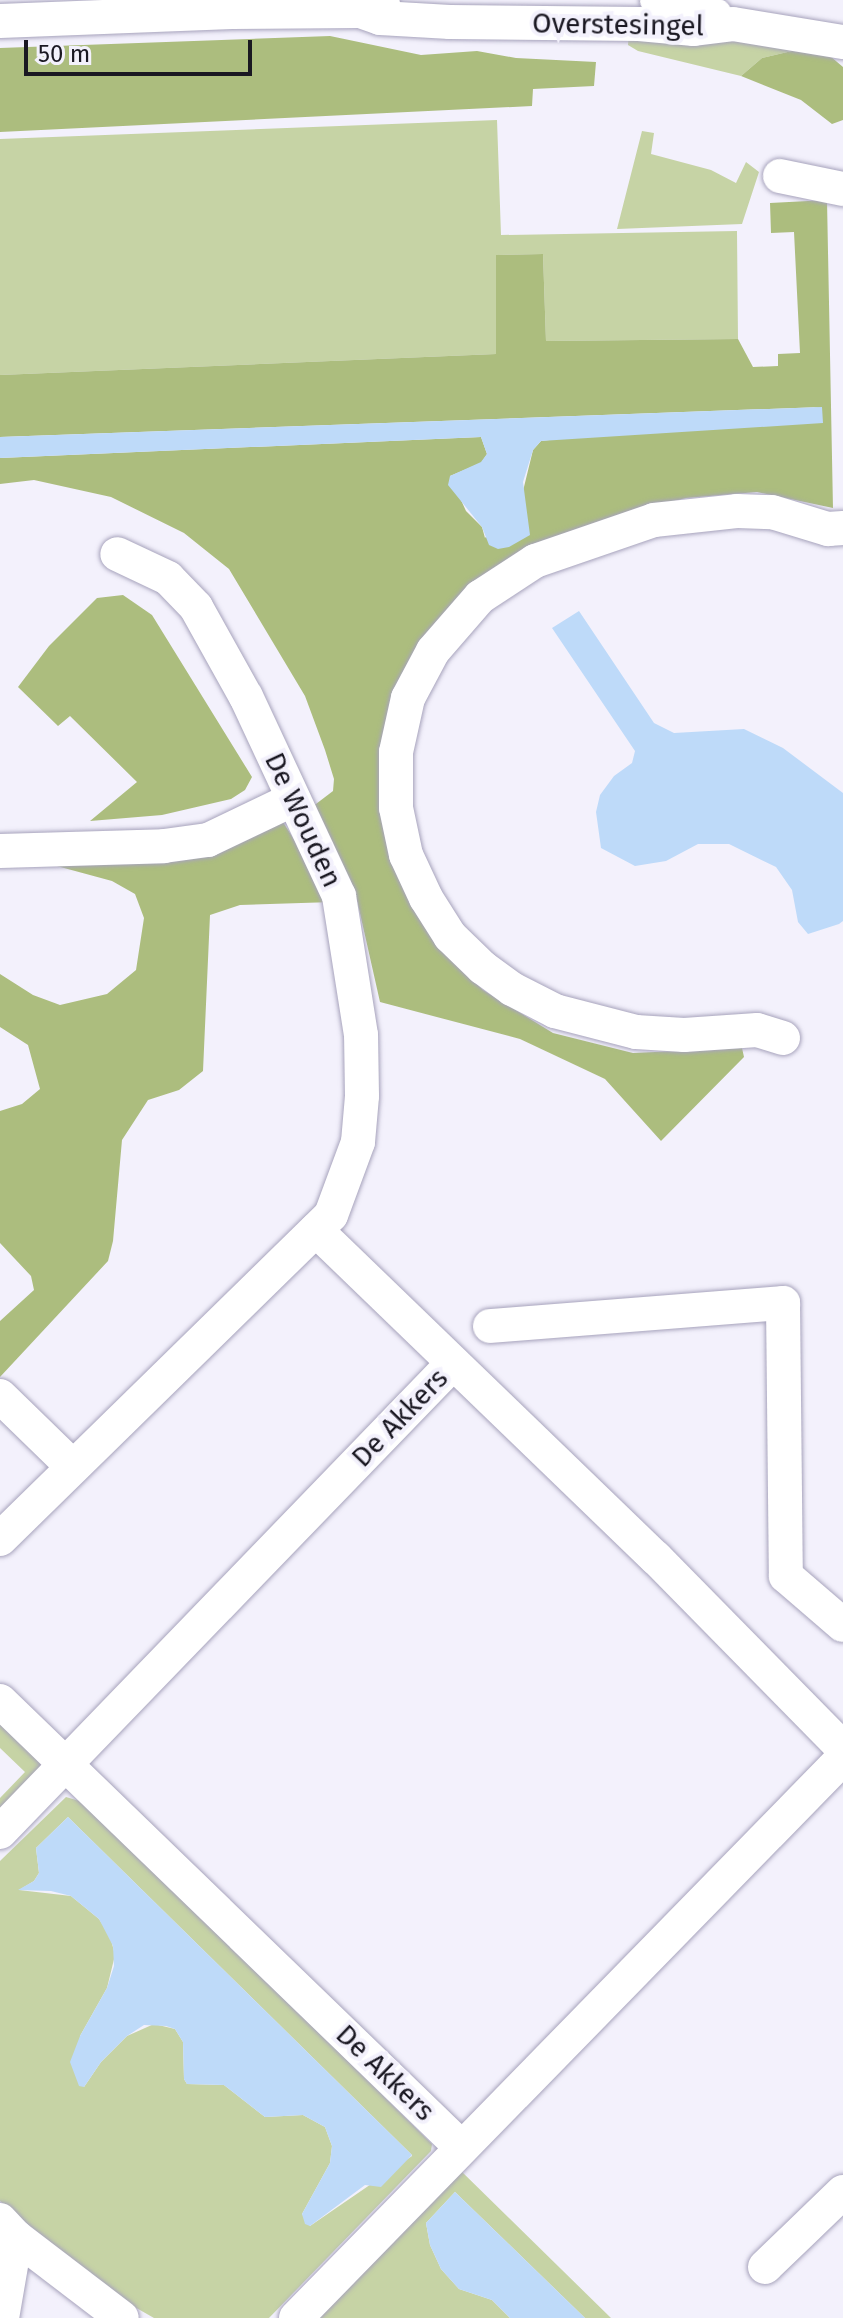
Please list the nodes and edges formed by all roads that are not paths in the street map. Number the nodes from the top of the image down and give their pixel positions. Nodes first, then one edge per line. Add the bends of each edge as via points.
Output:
1 (465, 0) edge
2 (657, 0) edge
3 (360, 11) junction
4 (591, 12) edge
5 (0, 21) edge
6 (733, 24) junction
7 (843, 42) edge
8 (780, 176) dead end
9 (843, 189) edge
10 (843, 528) edge
11 (117, 554) dead end
12 (292, 800) junction
13 (0, 851) edge
14 (783, 1038) dead end
15 (316, 1230) junction
16 (490, 1326) dead end
17 (453, 1363) junction
18 (0, 1396) edge
19 (72, 1466) junction
20 (0, 1539) edge
21 (843, 1625) edge
22 (0, 1701) edge
23 (843, 1748) edge
24 (843, 1758) edge
25 (68, 1765) junction
26 (0, 1832) edge
27 (461, 2147) junction
28 (843, 2192) edge
29 (8, 2228) edge
30 (765, 2267) dead end
31 (99, 2312) edge
32 (2, 2318) edge
33 (296, 2318) edge

1 - 3 street, Overstesingel
2 - 6 street, Overstesingel via 705,10
3 - 4 street, Overstesingel via 380,18 450,22
3 - 5 street, Overstesingel
4 - 6 street, Overstesingel via 694,29
6 - 7 street, Overstesingel
8 - 9 street
10 - 14 street via 828,529 772,512 723,512 654,520 535,561 480,597 433,651 408,698 396,752 396,808 406,855 426,898 450,936 512,989 555,1011 636,1032 757,1030
11 - 12 street, De Wouden via 168,578 196,607 246,697
12 - 13 street via 208,840
12 - 15 street, De Wouden via 339,896 361,1035 358,1142 331,1215
15 - 17 street
15 - 19 street, De Wouden
16 - 21 street via 783,1303 786,1576
17 - 23 street, De Akkers
17 - 25 street, De Akkers
18 - 19 street
19 - 20 street, De Wouden
22 - 25 street
24 - 27 street
25 - 26 street, De Akkers
25 - 27 street, De Akkers
27 - 33 street
28 - 30 street
29 - 31 street
29 - 32 street

